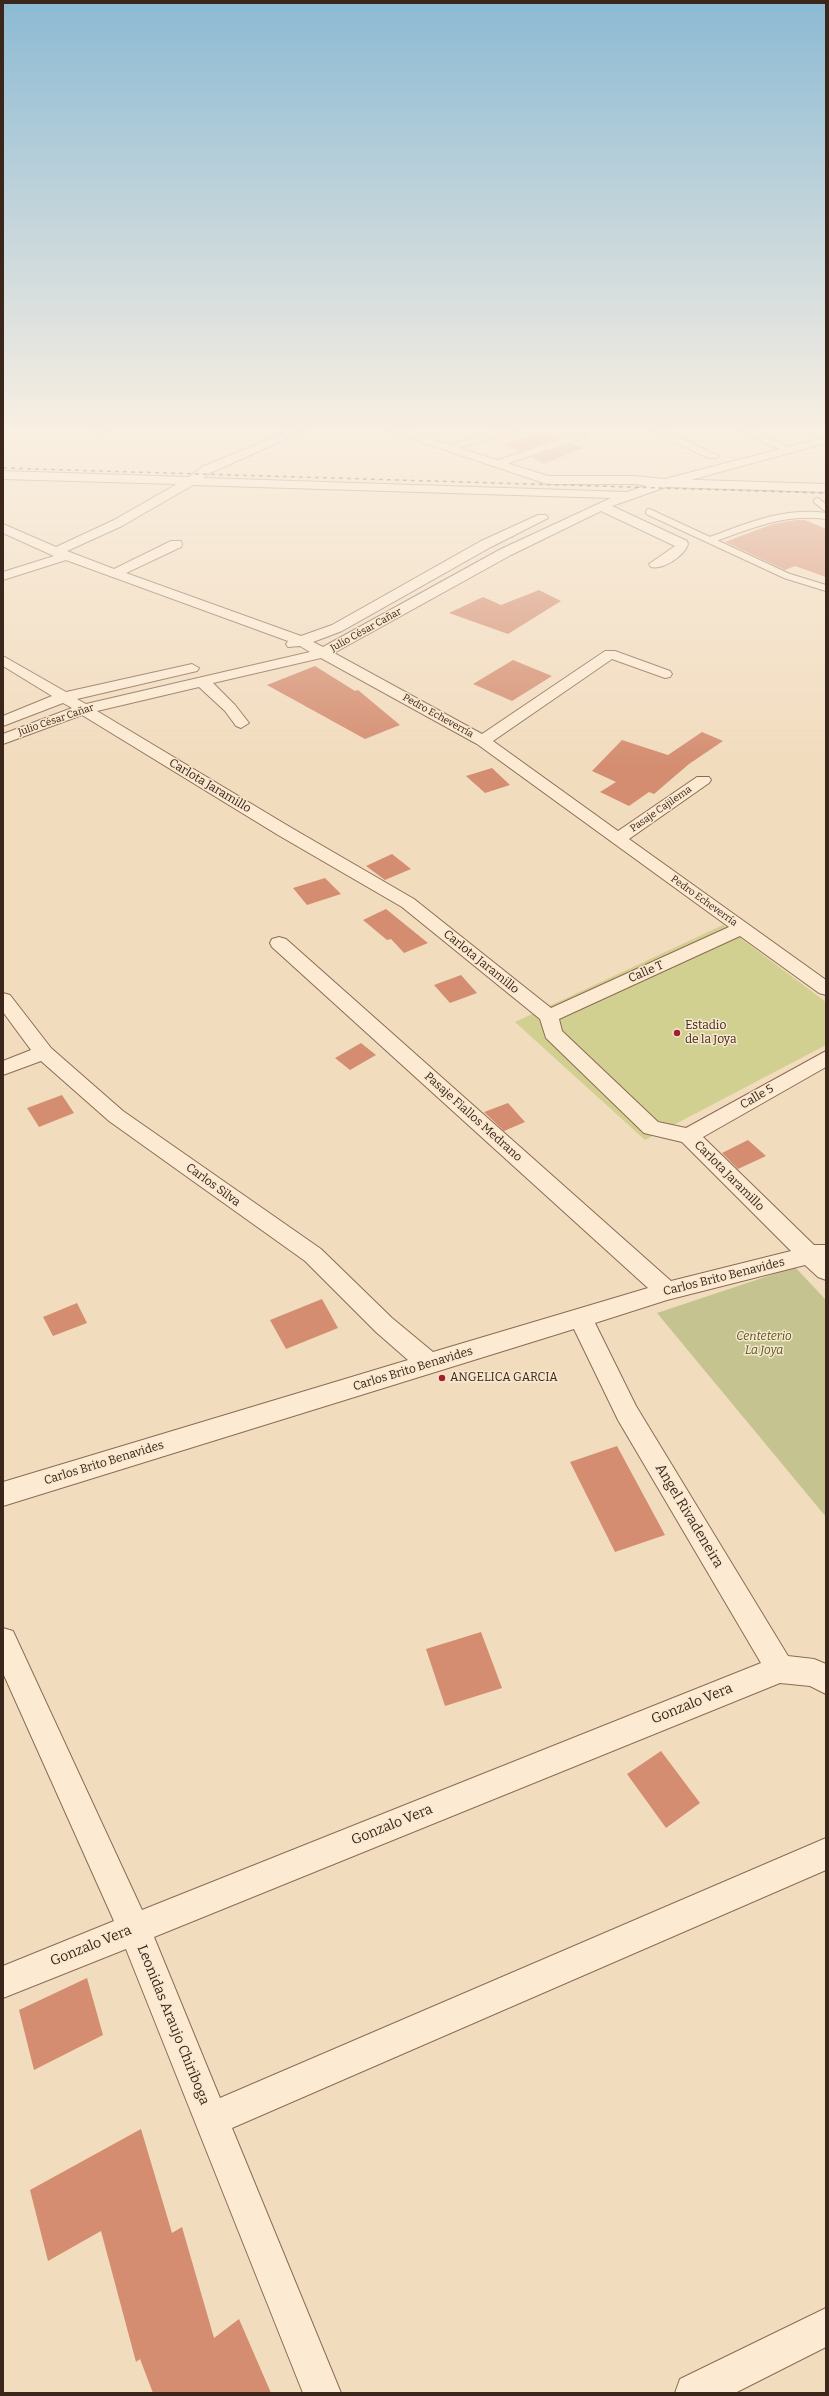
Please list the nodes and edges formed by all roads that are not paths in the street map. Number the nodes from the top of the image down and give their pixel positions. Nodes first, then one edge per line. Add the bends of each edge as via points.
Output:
1 (35, 543) edge
2 (81, 543) edge
3 (489, 543) edge
4 (522, 543) edge
5 (680, 543) edge
6 (716, 543) edge
7 (176, 544) dead end
8 (60, 554) junction
9 (656, 564) dead end
10 (116, 573) junction
11 (3, 576) edge
12 (826, 588) edge
13 (303, 642) junction
14 (280, 647) dead end
15 (324, 652) junction
16 (3, 660) edge
17 (203, 665) dead end
18 (665, 674) dead end
19 (202, 681) junction
20 (64, 697) junction
21 (84, 709) junction
22 (3, 721) edge
23 (241, 722) dead end
24 (3, 739) edge
25 (483, 741) junction
26 (703, 780) dead end
27 (618, 839) junction
28 (742, 928) junction
29 (279, 943) dead end
30 (826, 989) edge
31 (3, 999) edge
32 (549, 1016) junction
33 (44, 1053) junction
34 (826, 1058) edge
35 (3, 1068) edge
36 (689, 1136) junction
37 (821, 1259) edge
38 (667, 1291) junction
39 (580, 1317) junction
40 (430, 1364) junction
41 (3, 1494) edge
42 (3, 1641) edge
43 (780, 1669) junction
44 (826, 1680) edge
45 (826, 1854) edge
46 (134, 1929) junction
47 (3, 1982) edge
48 (211, 2119) junction
49 (826, 2326) edge
50 (322, 2393) edge
51 (694, 2393) edge

1 - 8 street, Pedro Echeverría
2 - 8 street
3 - 13 street, Julio César Cañar via 337,628
4 - 15 street, Julio César Cañar
5 - 9 street via 682,544 680,550
6 - 12 lane via 787,576
7 - 10 street
8 - 10 street, Pedro Echeverría
8 - 11 street
10 - 13 street, Pedro Echeverría
13 - 14 street, Julio César Cañar
13 - 15 street, Pedro Echeverría
15 - 19 street, Julio César Cañar
15 - 25 street, Pedro Echeverría
16 - 20 street, Carlota Jaramillo
17 - 20 street, Julio César Cañar
18 - 25 street via 610,654
19 - 21 street, Julio César Cañar
19 - 23 street
20 - 21 street, Carlota Jaramillo
20 - 22 street, Julio César Cañar
21 - 24 street, Julio César Cañar
21 - 32 street, Carlota Jaramillo via 408,903
25 - 27 street, Pedro Echeverría
26 - 27 street, Pasaje Cajilema
27 - 28 street, Pedro Echeverría
28 - 30 street, Pedro Echeverría
28 - 32 street, Calle T
29 - 38 street, Pasaje Fiallos Medrano
31 - 33 street, Carlos Silva
32 - 36 street, Carlota Jaramillo via 553,1033 651,1128
33 - 35 street
33 - 40 street, Carlos Silva via 116,1116 313,1255 384,1325
34 - 36 street, Calle 5
36 - 37 street, Carlota Jaramillo
37 - 38 street, Carlos Brito Benavides
38 - 39 street, Carlos Brito Benavides
39 - 40 street, Carlos Brito Benavides
39 - 43 street, Angel Rivadeneira via 627,1413
40 - 41 street, Carlos Brito Benavides
42 - 46 street, Leonidas Araujo Chiriboga
43 - 44 street via 814,1673
43 - 46 street, Gonzalo Vera
45 - 48 street
46 - 47 street, Gonzalo Vera
46 - 48 street, Leonidas Araujo Chiriboga
48 - 50 street, Leonidas Araujo Chiriboga
49 - 51 street

